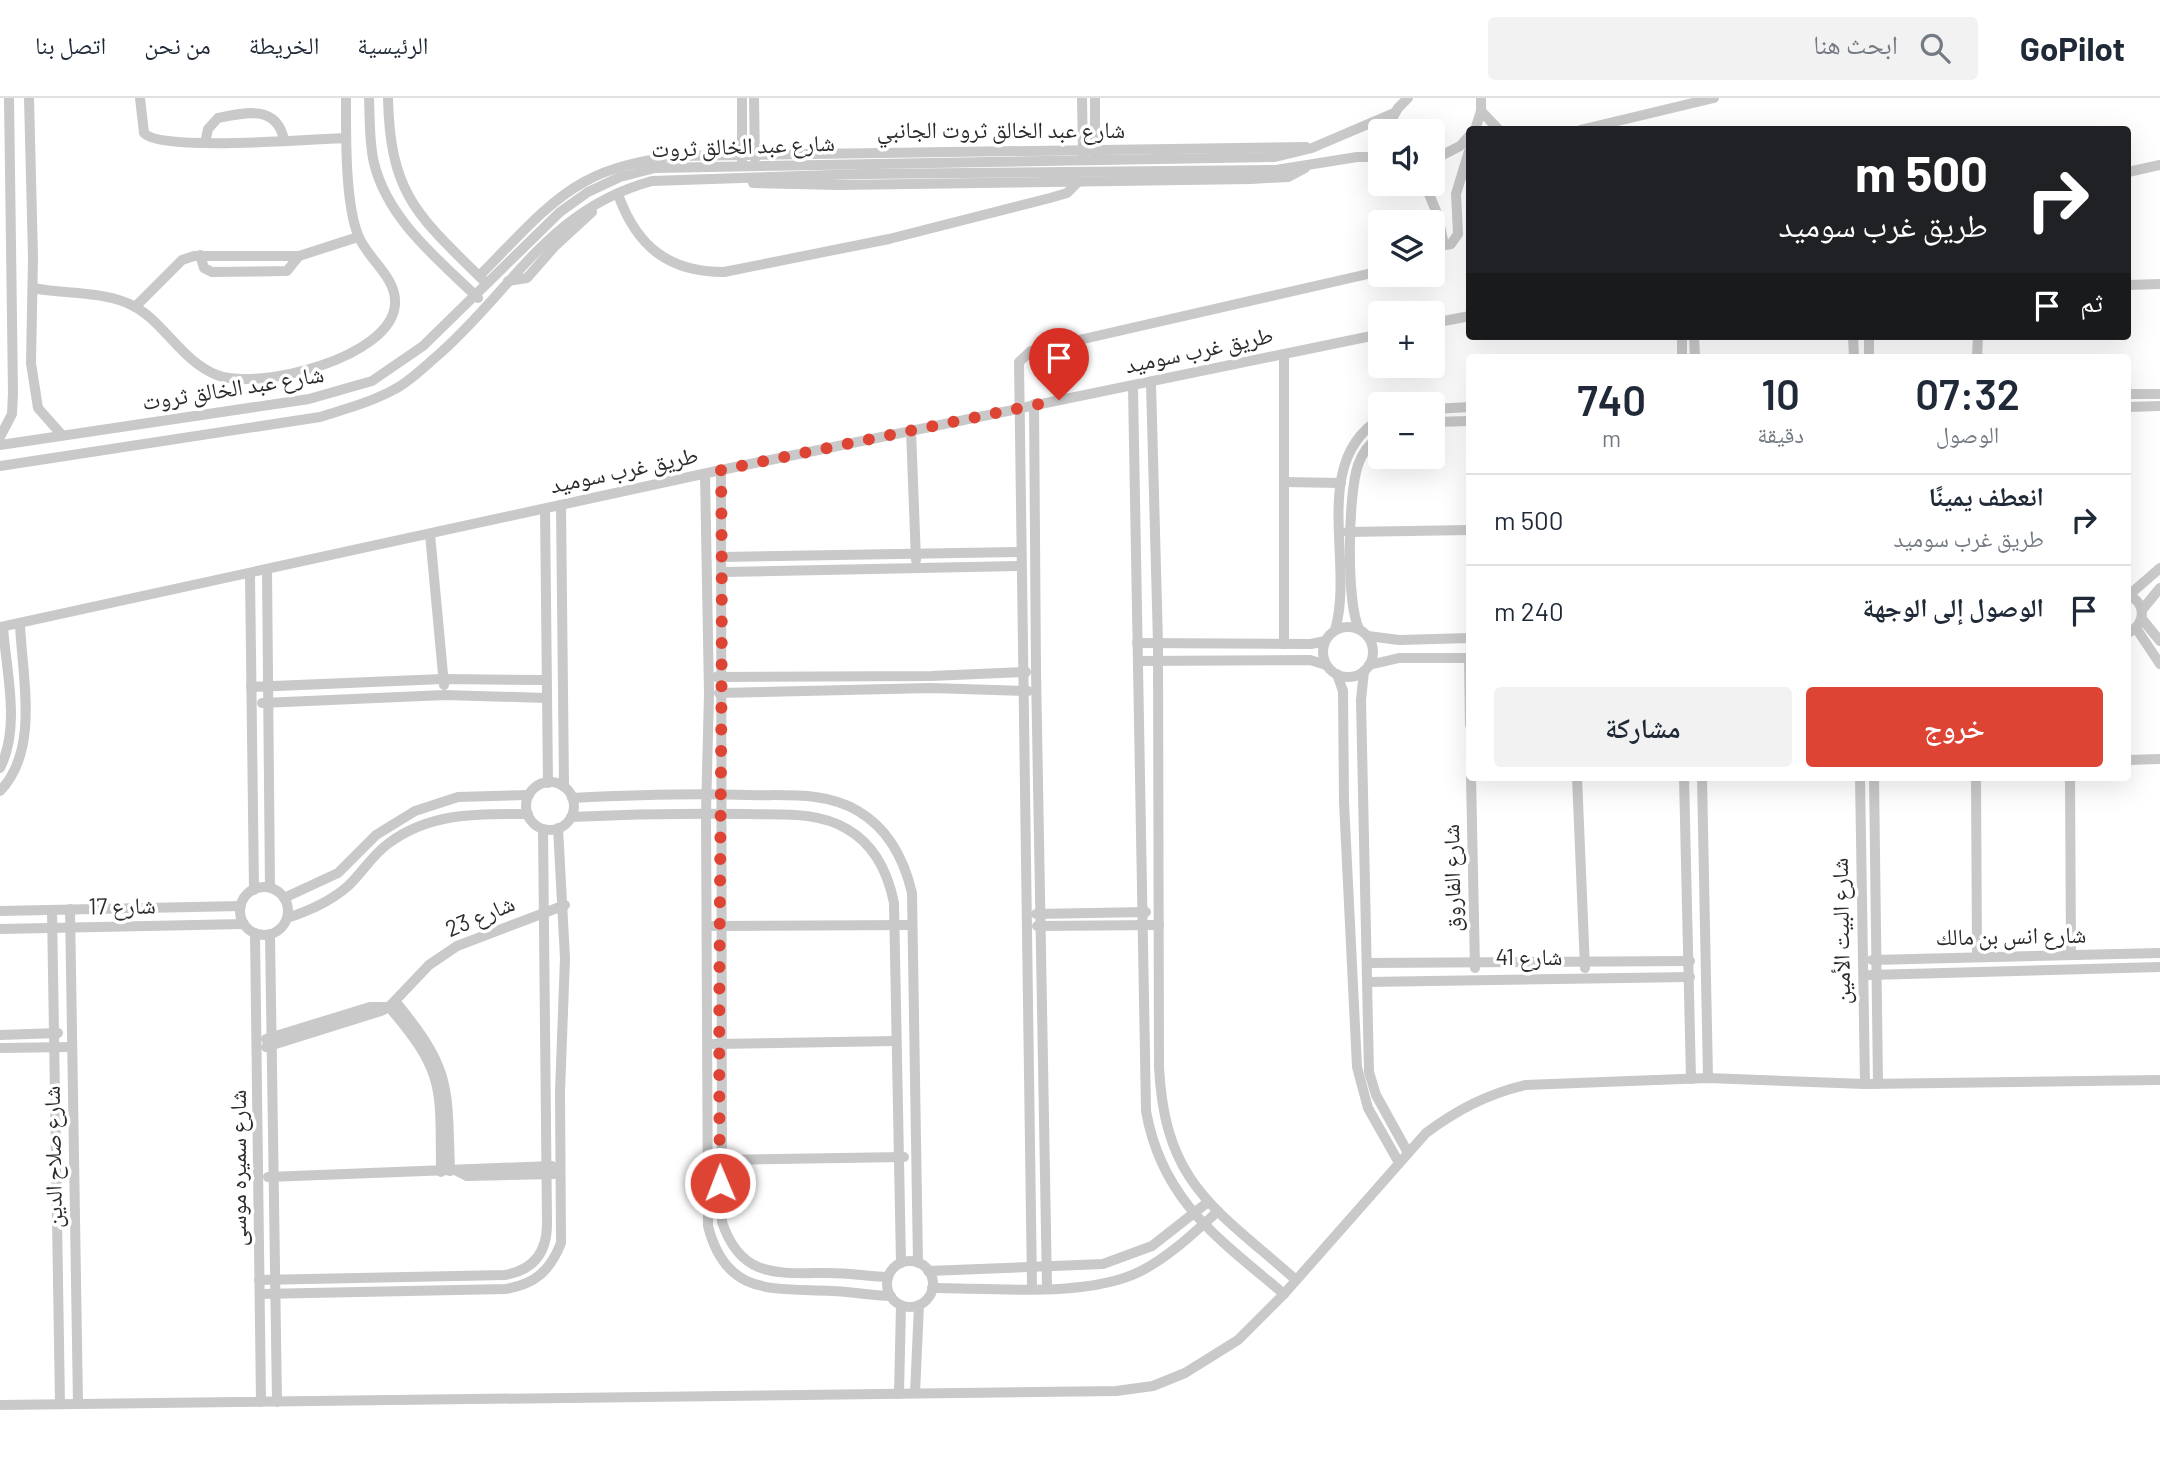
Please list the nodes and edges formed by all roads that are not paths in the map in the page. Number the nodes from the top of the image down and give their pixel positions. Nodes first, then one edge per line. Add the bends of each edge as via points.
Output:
1 (10, 98) edge
2 (140, 98) edge
3 (346, 98) edge
4 (369, 98) edge
5 (388, 98) edge
6 (741, 98) edge
7 (754, 98) edge
8 (1082, 98) edge
9 (1095, 98) edge
10 (1408, 98) edge
11 (1481, 98) edge
12 (1714, 98) edge
13 (29, 99) edge
14 (1481, 111) junction
15 (1394, 113) junction
16 (1391, 119) edge
17 (1477, 126) edge
18 (1495, 126) edge
19 (1597, 126) edge
20 (346, 138) junction
21 (1466, 139) edge
22 (284, 140) junction
23 (205, 143) junction
24 (1445, 154) edge
25 (1095, 155) junction
26 (1368, 158) edge
27 (1466, 162) edge
28 (2160, 165) edge
29 (743, 169) junction
30 (755, 169) junction
31 (1082, 170) junction
32 (2131, 171) edge
33 (1095, 177) junction
34 (620, 197) junction
35 (358, 237) junction
36 (1445, 244) edge
37 (200, 255) junction
38 (299, 256) junction
39 (1368, 274) edge
40 (483, 280) junction
41 (508, 281) junction
42 (2160, 284) edge
43 (2131, 285) edge
44 (33, 288) junction
45 (498, 295) junction
46 (475, 296) junction
47 (135, 307) junction
48 (487, 307) junction
49 (1466, 317) edge
50 (1445, 321) edge
51 (1368, 337) edge
52 (1284, 354) junction
53 (31, 363) junction
54 (13, 364) junction
55 (1152, 383) junction
56 (1133, 387) junction
57 (2131, 394) edge
58 (2160, 394) edge
59 (1034, 404) junction
60 (2160, 406) edge
61 (1020, 407) junction
62 (1466, 407) edge
63 (2131, 407) edge
64 (1445, 408) edge
65 (1466, 421) edge
66 (1445, 422) edge
67 (1368, 425) edge
68 (911, 430) junction
69 (61, 434) junction
70 (0, 437) edge
71 (0, 445) edge
72 (1368, 448) edge
73 (0, 466) edge
74 (721, 470) junction
75 (705, 474) junction
76 (1284, 482) junction
77 (1341, 482) junction
78 (561, 505) junction
79 (545, 509) junction
80 (1466, 530) edge
81 (1346, 532) junction
82 (430, 534) junction
83 (1021, 552) junction
84 (916, 553) junction
85 (958, 553) junction
86 (793, 554) junction
87 (835, 554) junction
88 (722, 557) junction
89 (1021, 566) junction
90 (958, 567) junction
91 (835, 568) junction
92 (2160, 568) edge
93 (794, 569) junction
94 (916, 570) junction
95 (267, 571) junction
96 (723, 572) junction
97 (250, 575) junction
98 (2160, 588) edge
99 (2131, 593) edge
100 (2131, 596) edge
101 (2137, 622) edge
102 (20, 624) junction
103 (1, 627) edge
104 (1335, 630) junction
105 (1363, 632) junction
106 (1466, 638) edge
107 (1325, 641) junction
108 (2160, 641) edge
109 (1137, 643) junction
110 (1158, 643) junction
111 (1284, 644) junction
112 (1466, 658) edge
113 (1138, 661) junction
114 (1158, 661) junction
115 (2160, 664) edge
116 (1326, 665) junction
117 (1366, 668) junction
118 (1035, 671) junction
119 (1022, 672) junction
120 (1337, 674) junction
121 (722, 676) junction
122 (709, 677) junction
123 (443, 679) junction
124 (546, 680) junction
125 (372, 682) junction
126 (251, 687) junction
127 (267, 687) junction
128 (1036, 691) junction
129 (723, 692) junction
130 (1022, 692) junction
131 (709, 693) junction
132 (445, 695) junction
133 (373, 698) junction
134 (546, 698) junction
135 (267, 703) junction
136 (252, 704) junction
137 (2160, 759) edge
138 (2131, 760) edge
139 (0, 768) edge
140 (1471, 781) edge
141 (1577, 781) edge
142 (1684, 781) edge
143 (1702, 781) edge
144 (1860, 781) edge
145 (1874, 781) edge
146 (1976, 781) edge
147 (2070, 781) edge
148 (548, 783) junction
149 (564, 787) junction
150 (0, 791) edge
151 (706, 793) junction
152 (719, 794) junction
153 (529, 795) junction
154 (793, 796) junction
155 (572, 798) junction
156 (839, 802) junction
157 (706, 813) junction
158 (528, 814) junction
159 (719, 814) junction
160 (792, 815) junction
161 (571, 817) junction
162 (833, 822) junction
163 (558, 828) junction
164 (543, 829) junction
165 (270, 888) junction
166 (254, 890) junction
167 (284, 898) junction
168 (565, 905) junction
169 (241, 906) junction
170 (70, 909) junction
171 (52, 910) junction
172 (0, 911) edge
173 (1159, 911) junction
174 (1142, 912) junction
175 (544, 913) junction
176 (1027, 913) junction
177 (1042, 914) junction
178 (287, 918) junction
179 (244, 924) junction
180 (912, 925) junction
181 (1142, 925) junction
182 (1159, 925) junction
183 (706, 926) junction
184 (719, 926) junction
185 (895, 926) junction
186 (1028, 926) junction
187 (1043, 926) junction
188 (52, 928) junction
189 (70, 928) junction
190 (0, 929) edge
191 (255, 933) junction
192 (270, 934) junction
193 (2160, 953) edge
194 (2071, 956) junction
195 (1977, 957) junction
196 (1863, 960) junction
197 (1876, 960) junction
198 (1585, 961) junction
199 (1475, 962) junction
200 (1704, 967) junction
201 (2160, 967) edge
202 (1690, 969) junction
203 (1367, 973) junction
204 (1351, 974) junction
205 (1863, 975) junction
206 (1877, 975) junction
207 (1476, 978) junction
208 (1586, 978) junction
209 (913, 998) junction
210 (896, 999) junction
211 (392, 1004) junction
212 (54, 1033) junction
213 (72, 1033) junction
214 (0, 1035) edge
215 (272, 1041) junction
216 (896, 1041) junction
217 (706, 1044) junction
218 (719, 1044) junction
219 (258, 1046) junction
220 (54, 1047) junction
221 (72, 1047) junction
222 (0, 1048) edge
223 (1708, 1078) junction
224 (1691, 1079) junction
225 (2160, 1080) edge
226 (1865, 1084) junction
227 (1878, 1084) junction
228 (56, 1144) junction
229 (74, 1144) junction
230 (1407, 1151) junction
231 (898, 1157) junction
232 (914, 1157) junction
233 (707, 1160) junction
234 (720, 1160) junction
235 (1398, 1161) junction
236 (547, 1170) junction
237 (561, 1170) junction
238 (449, 1172) junction
239 (274, 1177) junction
240 (259, 1178) junction
241 (1208, 1202) junction
242 (1218, 1211) junction
243 (1193, 1214) junction
244 (1202, 1225) junction
245 (901, 1263) junction
246 (918, 1263) junction
247 (1046, 1267) junction
248 (1031, 1268) junction
249 (928, 1271) junction
250 (888, 1277) junction
251 (259, 1280) junction
252 (275, 1280) junction
253 (1296, 1280) junction
254 (1032, 1287) junction
255 (1047, 1287) junction
256 (932, 1288) junction
257 (260, 1294) junction
258 (275, 1294) junction
259 (1284, 1294) junction
260 (891, 1296) junction
261 (901, 1305) junction
262 (919, 1305) junction
263 (899, 1394) junction
264 (915, 1394) junction
265 (261, 1402) junction
266 (276, 1402) junction
267 (60, 1404) junction
268 (78, 1404) junction
269 (0, 1405) edge

1 - 13 street
1 - 54 street
2 - 23 street via 146,136 173,143
3 - 20 street
4 - 46 street via 374,162 382,187 411,231
5 - 40 street via 392,157 411,201 424,221
6 - 29 street
7 - 30 street
8 - 31 street
9 - 25 street
10 - 15 street
11 - 14 street
12 - 19 street
13 - 44 street
14 - 17 street
14 - 18 street
15 - 16 street
15 - 25 street, شارع عبد الخالق ثروت via 1312,148 1275,157
20 - 22 street
20 - 35 street
21 - 24 street
22 - 23 street
22 - 23 street via 277,120 267,114 218,118 208,129
25 - 31 street, شارع عبد الخالق ثروت
25 - 33 street
26 - 33 street, شارع عبد الخالق ثروت via 1276,170
27 - 36 street via 1457,194 1458,234
28 - 32 street
29 - 30 street, شارع عبد الخالق ثروت
29 - 30 street
29 - 34 street
29 - 40 street, شارع عبد الخالق ثروت via 655,168 620,177 560,212
29 - 41 street, شارع عبد الخالق ثروت via 620,190 567,222
30 - 31 street, شارع عبد الخالق ثروت
30 - 31 street via 839,186
31 - 33 street, شارع عبد الخالق ثروت
31 - 34 street via 1067,193 889,239 724,272 676,266 657,254 628,220
34 - 41 street via 587,215 527,278
35 - 38 street
35 - 47 street via 393,288 394,313 375,337 352,354 317,368 252,378 220,377 192,361
37 - 38 street
37 - 38 street via 204,268 212,272 264,273 287,271
37 - 47 street via 182,260
39 - 61 street via 1031,351 1019,362
40 - 45 street
40 - 46 street, شارع عبد الخالق ثروت
41 - 45 street, شارع عبد الخالق ثروت
42 - 43 street
44 - 47 street via 107,297
44 - 53 street
45 - 48 street, شارع عبد الخالق ثروت
46 - 48 street
46 - 69 street, شارع عبد الخالق ثروت via 394,368 348,390
48 - 73 street, شارع عبد الخالق ثروت via 396,389 366,402 320,417
49 - 50 street
51 - 52 street, طريق غرب سوميد
52 - 55 street, طريق غرب سوميد
52 - 76 street
53 - 54 street
53 - 69 street via 38,408
54 - 70 street via 12,414
55 - 56 street, طريق غرب سوميد
55 - 110 street
56 - 59 street, طريق غرب سوميد
56 - 109 street
57 - 58 street
59 - 61 street, طريق غرب سوميد
59 - 118 street
60 - 63 street
61 - 68 street, طريق غرب سوميد
61 - 83 street
62 - 64 street
65 - 66 street
67 - 77 street via 1344,462
68 - 74 street, طريق غرب سوميد
68 - 84 street
69 - 71 street, شارع عبد الخالق ثروت
72 - 81 street via 1358,466
74 - 75 street, طريق غرب سوميد
74 - 88 street
75 - 78 street, طريق غرب سوميد
75 - 122 street
76 - 77 street
76 - 111 street
77 - 81 street
78 - 79 street, طريق غرب سوميد
78 - 149 street
79 - 82 street, طريق غرب سوميد
79 - 124 street
80 - 81 street
81 - 104 street
81 - 105 street via 1351,608
82 - 95 street, طريق غرب سوميد
82 - 123 street
83 - 85 street
83 - 89 street
84 - 85 street
84 - 87 street
84 - 94 street
85 - 90 street
86 - 87 street
86 - 88 street
86 - 93 street
87 - 91 street
88 - 96 street
89 - 90 street
89 - 119 street
90 - 94 street
91 - 93 street
91 - 94 street
92 - 99 street
93 - 96 street
95 - 97 street, طريق غرب سوميد
95 - 127 street
96 - 121 street
97 - 102 street, طريق غرب سوميد
97 - 126 street
98 - 101 street
100 - 101 street via 2137,601
101 - 108 street
101 - 115 street
102 - 103 street, طريق غرب سوميد
102 - 150 street via 23,746 18,766
103 - 139 street via 10,720
104 - 105 street via 1347,626
104 - 107 street
105 - 106 street via 1399,640
105 - 117 street via 1373,650
107 - 111 street
107 - 116 street
109 - 110 street
109 - 113 street
110 - 111 street
110 - 114 street
112 - 117 street via 1399,658
113 - 114 street
113 - 174 street
114 - 116 street via 1310,660
114 - 173 street
116 - 120 street
117 - 120 street via 1350,677
117 - 203 street via 1361,700
118 - 119 street
118 - 128 street
119 - 121 street
119 - 130 street
120 - 204 street via 1343,691
121 - 122 street
121 - 129 street
122 - 131 street
123 - 124 street
123 - 125 street
123 - 132 street
124 - 134 street
125 - 127 street
125 - 133 street
126 - 127 street
126 - 136 street
127 - 135 street
128 - 130 street
128 - 177 street
129 - 130 street via 918,688
129 - 131 street
129 - 152 street
130 - 176 street
131 - 151 street
132 - 133 street
132 - 134 street
133 - 135 street
134 - 148 street
135 - 136 street
135 - 165 street
136 - 166 street
137 - 138 street
140 - 199 street, شارع الفاروق
141 - 198 street
142 - 202 street
143 - 200 street
144 - 196 street, شارع البيت الأمين
145 - 197 street, شارع البيت الأمين
146 - 195 street
147 - 194 street
148 - 149 street
148 - 153 street
149 - 155 street
151 - 152 street
151 - 155 street
151 - 157 street
152 - 154 street
152 - 159 street
153 - 158 street
153 - 167 street via 458,797 415,811 376,835 338,873
154 - 156 street
154 - 160 street
155 - 161 street
156 - 162 street
156 - 180 street via 874,822 899,854 912,893
157 - 159 street
157 - 161 street
157 - 183 street
158 - 164 street
158 - 178 street via 460,814 422,824 388,844 336,895
159 - 160 street
159 - 184 street
160 - 162 street
161 - 163 street
162 - 185 street via 863,841 884,869 891,886
163 - 164 street
163 - 168 street
164 - 175 street
165 - 166 street
165 - 167 street
166 - 169 street
167 - 178 street
168 - 175 street, شارع 23
168 - 237 street
169 - 170 street, شارع 17
169 - 179 street
170 - 171 street, شارع 17
170 - 189 street, شارع صلاح الدين
171 - 172 street, شارع 17
171 - 188 street, شارع صلاح الدين
173 - 174 street
173 - 182 street
174 - 177 street
174 - 181 street
175 - 211 street, شارع 23 via 446,952
175 - 236 street
176 - 177 street
176 - 186 street
177 - 187 street
178 - 192 street
179 - 189 street, شارع 17
179 - 191 street
180 - 185 street
180 - 209 street
181 - 182 street
181 - 187 street
181 - 243 street via 1146,1111 1165,1174
182 - 241 street via 1163,1118 1181,1166
183 - 184 street
183 - 217 street
184 - 185 street
184 - 218 street
185 - 210 street
186 - 187 street
186 - 248 street
187 - 247 street
188 - 189 street, شارع 17
188 - 190 street, شارع 17
188 - 212 street, شارع صلاح الدين
189 - 213 street, شارع صلاح الدين
191 - 192 street
191 - 219 street, شارع سميره موسى
192 - 215 street, شارع سميره موسى
193 - 194 street, شارع انس بن مالك
194 - 195 street, شارع انس بن مالك
195 - 197 street, شارع انس بن مالك
196 - 197 street, شارع انس بن مالك
196 - 205 street, شارع البيت الأمين
197 - 206 street, شارع البيت الأمين
198 - 199 street, شارع 41
198 - 202 street, شارع 41
198 - 208 street
199 - 203 street, شارع 41
199 - 207 street, شارع الفاروق
200 - 202 street
200 - 223 street
201 - 206 street, شارع انس بن مالك
202 - 208 street, شارع 41
202 - 224 street
203 - 204 street
203 - 207 street, شارع 41
203 - 230 street via 1372,1084
204 - 235 street via 1359,1081 1368,1108
205 - 206 street, شارع انس بن مالك
205 - 226 street, شارع البيت الأمين
206 - 227 street, شارع البيت الأمين
207 - 208 street, شارع 41
209 - 210 street
209 - 232 street
210 - 216 street
211 - 215 street
211 - 238 street via 424,1049 436,1079
212 - 213 street
212 - 214 street
212 - 220 street, شارع صلاح الدين
213 - 221 street, شارع صلاح الدين
215 - 219 street
215 - 239 street, شارع سميره موسى
216 - 218 street
216 - 231 street
217 - 218 street
217 - 233 street
218 - 234 street
219 - 240 street, شارع سميره موسى
220 - 221 street
220 - 222 street
220 - 228 street, شارع صلاح الدين
221 - 229 street, شارع صلاح الدين
223 - 224 street
223 - 226 street
224 - 230 street via 1499,1091 1448,1116
225 - 227 street
226 - 227 street
228 - 229 street
228 - 267 street, شارع صلاح الدين
229 - 268 street, شارع صلاح الدين
230 - 235 street
231 - 232 street
231 - 234 street
231 - 245 street
232 - 246 street
233 - 234 street
233 - 260 street via 708,1226 712,1241 738,1277 778,1291
234 - 250 street via 722,1222 731,1244 748,1262 784,1274
235 - 253 street
236 - 237 street
236 - 238 street via 466,1167
236 - 252 street via 547,1239 542,1253 520,1272
237 - 258 street via 561,1243 548,1269 525,1286
238 - 239 street
239 - 240 street
239 - 252 street, شارع سميره موسى
240 - 251 street, شارع سميره موسى
241 - 242 street
241 - 243 street
242 - 244 street
242 - 253 street
243 - 244 street
243 - 247 street via 1152,1246 1119,1259 1086,1267
244 - 255 street via 1155,1263 1125,1278 1093,1286
244 - 259 street
245 - 246 street
245 - 250 street
246 - 249 street
247 - 248 street
247 - 255 street
248 - 249 street
248 - 254 street
249 - 256 street
250 - 260 street
251 - 252 street
251 - 257 street, شارع سميره موسى
252 - 258 street, شارع سميره موسى
253 - 259 street
254 - 255 street
254 - 256 street
256 - 262 street
257 - 258 street
257 - 265 street, شارع سميره موسى
258 - 266 street, شارع سميره موسى
259 - 264 street via 1213,1359 1153,1386 1116,1391
260 - 261 street
261 - 262 street
261 - 263 street
262 - 264 street
263 - 264 street
263 - 266 street
265 - 266 street
265 - 268 street
267 - 268 street
267 - 269 street

